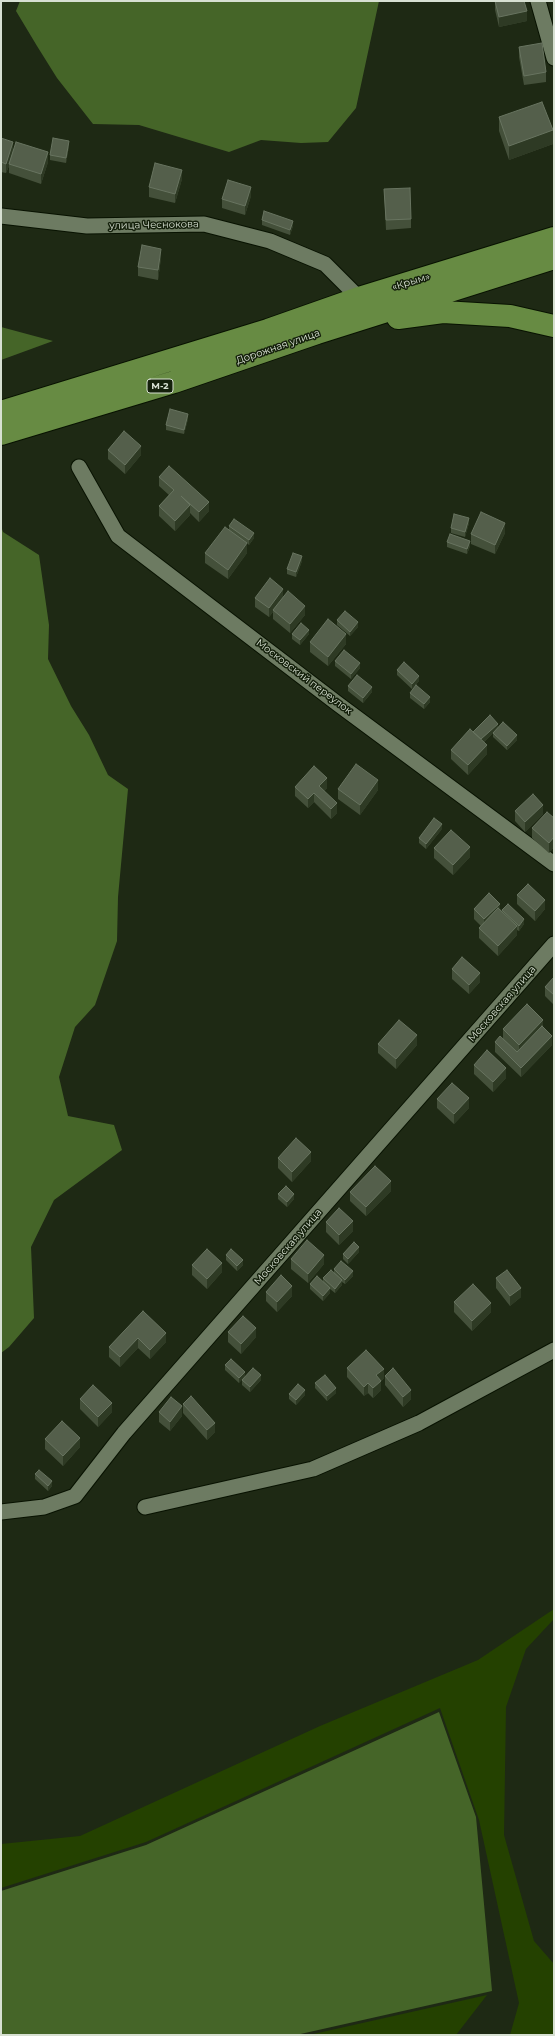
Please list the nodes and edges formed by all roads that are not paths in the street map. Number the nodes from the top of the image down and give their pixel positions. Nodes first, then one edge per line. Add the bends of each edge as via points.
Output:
1 (538, 1) edge
2 (554, 58) edge
3 (1, 216) edge
4 (554, 238) edge
5 (554, 258) edge
6 (360, 298) junction
7 (554, 326) edge
8 (268, 330) joint
9 (317, 333) junction
10 (1, 412) edge
11 (1, 434) edge
12 (79, 467) dead end
13 (554, 864) edge
14 (554, 944) edge
15 (554, 1350) edge
16 (145, 1507) dead end
17 (1, 1512) edge

1 - 2 street
3 - 6 street, улица Чеснокова via 87,226 204,224 270,241 325,264
4 - 6 main road, «Крым» / М-2
5 - 9 main road, Дорожная улица / М-2
6 - 8 main road, «Крым» / М-2
7 - 9 main road via 510,316 443,312
8 - 10 main road, Дорожная улица / М-2
9 - 11 main road, Дорожная улица / М-2 via 174,382
12 - 13 street, Московский переулок via 118,536
14 - 17 street, Московская улица via 130,1428 74,1496 44,1507
15 - 16 street via 419,1423 313,1469

